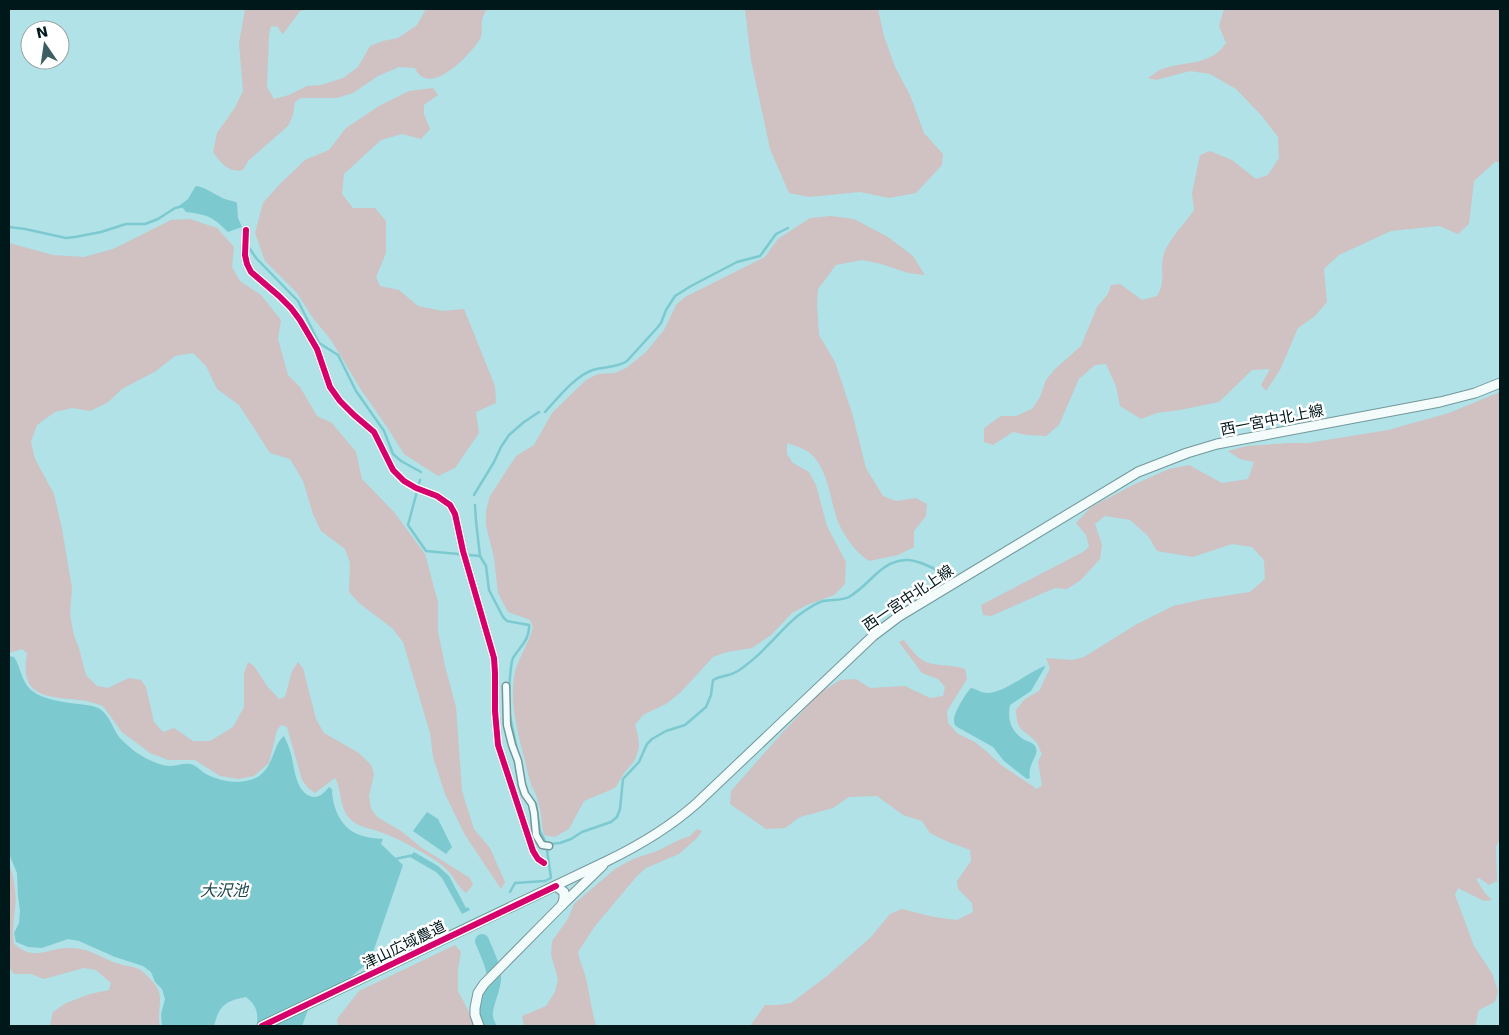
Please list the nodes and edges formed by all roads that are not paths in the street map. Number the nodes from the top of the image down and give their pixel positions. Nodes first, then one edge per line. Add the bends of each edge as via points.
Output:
1 (246, 230) dead end
2 (1500, 383) edge
3 (506, 686) dead end
4 (549, 846) dead end
5 (607, 861) junction
6 (544, 864) dead end
7 (556, 886) junction
8 (562, 905) junction
9 (262, 1026) edge
10 (479, 1026) edge

1 - 6 street via 245,255 251,272 300,320 317,349 330,387 340,401 374,432 394,470 404,481 437,496 450,505 455,514 462,551 494,658 498,745 533,851
2 - 5 main road, 西一宮中北上線 via 1440,402 1217,444 1138,472 898,617 849,658 677,821
3 - 4 street via 508,725 522,785 532,804 536,835 542,845
5 - 7 main road, 西一宮中北上線
5 - 8 main road
7 - 8 main road via 564,892
7 - 9 main road, 津山広域農道
8 - 10 main road via 478,993 475,1015

